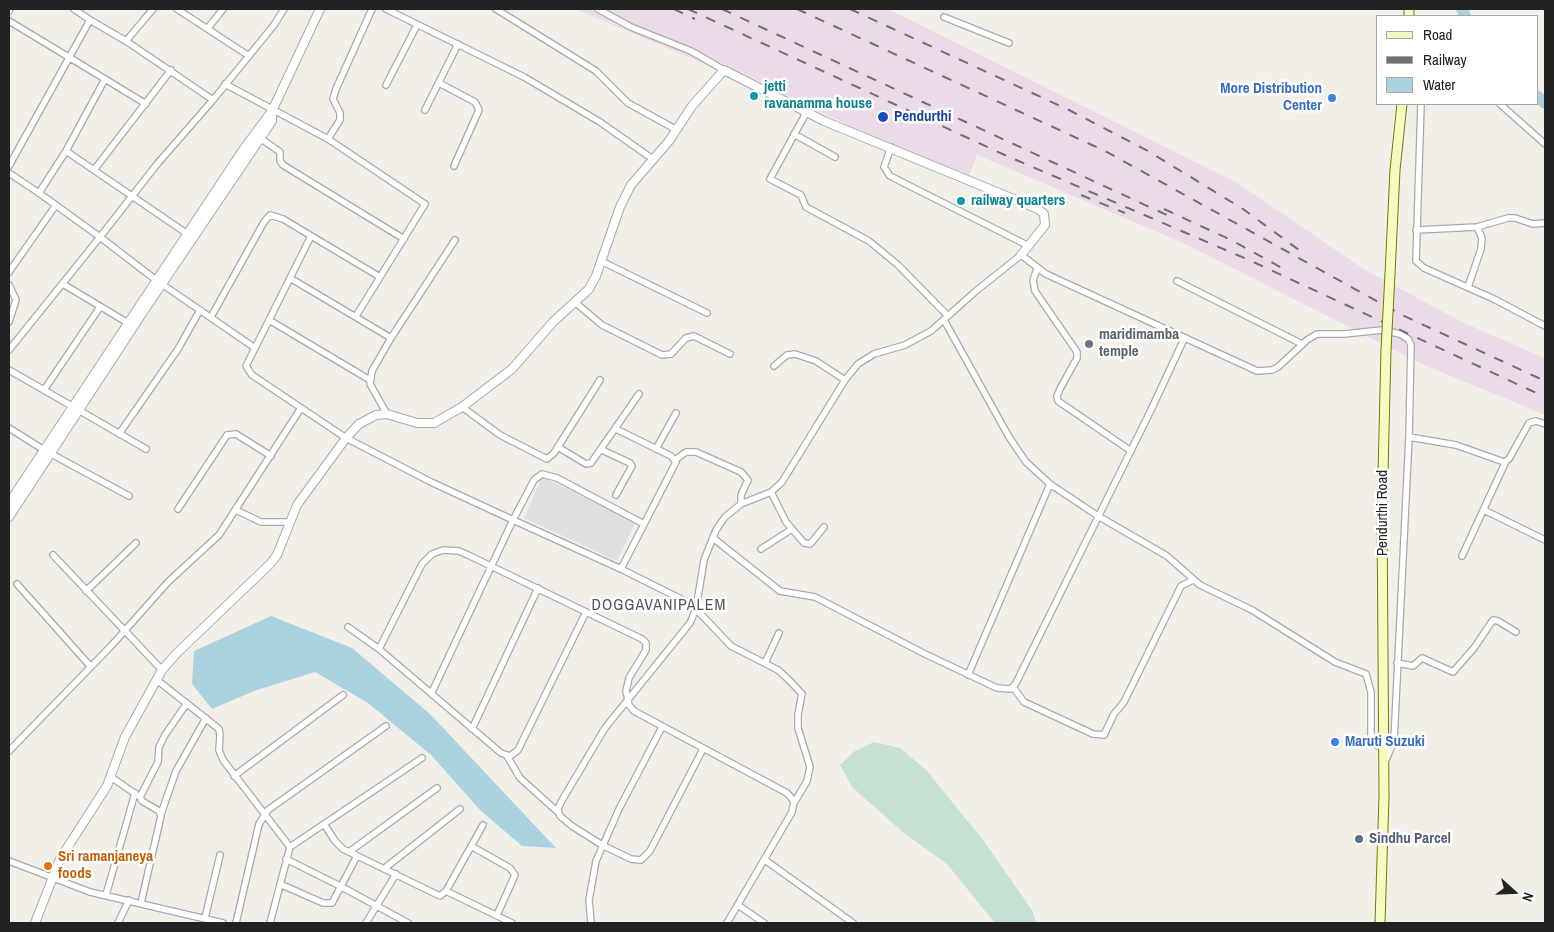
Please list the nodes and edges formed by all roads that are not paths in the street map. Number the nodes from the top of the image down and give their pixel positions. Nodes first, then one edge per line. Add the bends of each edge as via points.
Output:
1 (74, 9) edge
2 (153, 9) edge
3 (177, 9) edge
4 (223, 9) edge
5 (284, 9) edge
6 (320, 9) edge
7 (372, 9) edge
8 (386, 9) edge
9 (496, 9) edge
10 (598, 9) edge
11 (944, 17) dead end
12 (9, 20) edge
13 (90, 20) junction
14 (417, 25) junction
15 (208, 28) junction
16 (126, 40) junction
17 (1009, 43) dead end
18 (458, 44) junction
19 (249, 56) junction
20 (69, 57) junction
21 (171, 70) junction
22 (724, 70) junction
23 (105, 79) junction
24 (439, 83) junction
25 (225, 84) junction
26 (386, 85) dead end
27 (213, 100) junction
28 (146, 104) junction
29 (1402, 105) edge
30 (1421, 105) edge
31 (1501, 105) edge
32 (425, 110) dead end
33 (272, 111) junction
34 (806, 113) junction
35 (677, 130) junction
36 (794, 134) junction
37 (260, 138) junction
38 (328, 139) junction
39 (1545, 144) edge
40 (891, 147) junction
41 (66, 151) junction
42 (835, 157) dead end
43 (654, 160) junction
44 (9, 166) edge
45 (454, 166) dead end
46 (94, 170) junction
47 (9, 173) edge
48 (39, 193) junction
49 (132, 196) junction
50 (56, 205) junction
51 (1545, 223) edge
52 (1477, 227) junction
53 (1416, 230) junction
54 (189, 235) junction
55 (312, 236) junction
56 (100, 237) junction
57 (404, 239) junction
58 (455, 240) dead end
59 (1029, 246) junction
60 (1021, 255) junction
61 (601, 261) junction
62 (1037, 269) junction
63 (9, 272) edge
64 (380, 277) junction
65 (290, 278) junction
66 (1177, 281) dead end
67 (159, 282) junction
68 (63, 284) junction
69 (9, 285) edge
70 (1468, 287) junction
71 (576, 303) junction
72 (100, 307) junction
73 (200, 310) junction
74 (707, 313) dead end
75 (356, 316) junction
76 (211, 318) junction
77 (946, 318) junction
78 (269, 320) junction
79 (9, 322) edge
80 (128, 323) junction
81 (1545, 326) edge
82 (391, 338) junction
83 (1184, 338) junction
84 (1302, 344) junction
85 (255, 348) junction
86 (9, 350) edge
87 (730, 354) dead end
88 (774, 366) dead end
89 (9, 370) edge
90 (370, 380) junction
91 (600, 380) dead end
92 (845, 380) junction
93 (44, 390) junction
94 (639, 394) dead end
95 (462, 407) junction
96 (301, 408) junction
97 (75, 409) junction
98 (676, 413) dead end
99 (387, 414) junction
100 (1545, 424) edge
101 (9, 428) edge
102 (616, 429) junction
103 (119, 434) junction
104 (1409, 437) junction
105 (346, 438) junction
106 (558, 446) junction
107 (146, 449) dead end
108 (656, 449) junction
109 (602, 450) junction
110 (47, 452) junction
111 (1131, 452) junction
112 (270, 456) junction
113 (675, 460) junction
114 (1506, 461) junction
115 (1050, 484) junction
116 (771, 492) junction
117 (616, 495) dead end
118 (129, 496) dead end
119 (9, 503) edge
120 (740, 504) junction
121 (178, 509) dead end
122 (236, 510) junction
123 (1484, 510) junction
124 (1098, 516) junction
125 (9, 517) edge
126 (514, 520) junction
127 (289, 522) junction
128 (644, 524) junction
129 (824, 527) dead end
130 (792, 529) junction
131 (713, 538) junction
132 (1545, 540) edge
133 (136, 542) dead end
134 (761, 549) dead end
135 (53, 556) dead end
136 (1462, 556) dead end
137 (492, 566) junction
138 (621, 569) junction
139 (1193, 580) junction
140 (17, 584) dead end
141 (538, 588) junction
142 (86, 591) junction
143 (696, 609) junction
144 (586, 612) junction
145 (348, 628) dead end
146 (124, 632) junction
147 (779, 632) dead end
148 (1516, 632) dead end
149 (379, 649) junction
150 (765, 663) junction
151 (1397, 663) junction
152 (91, 667) junction
153 (162, 670) junction
154 (968, 675) junction
155 (156, 680) junction
156 (1013, 687) junction
157 (432, 692) junction
158 (343, 695) dead end
159 (627, 699) junction
160 (187, 703) junction
161 (206, 718) junction
162 (386, 726) dead end
163 (662, 727) junction
164 (472, 728) junction
165 (1384, 747) junction
166 (703, 749) junction
167 (9, 751) edge
168 (507, 756) junction
169 (422, 758) dead end
170 (1385, 762) junction
171 (234, 776) junction
172 (111, 777) junction
173 (437, 788) dead end
174 (135, 793) junction
175 (140, 797) junction
176 (794, 803) junction
177 (460, 809) dead end
178 (559, 813) junction
179 (161, 814) junction
180 (264, 814) junction
181 (324, 824) junction
182 (483, 825) dead end
183 (602, 845) junction
184 (471, 846) junction
185 (290, 847) junction
186 (348, 852) junction
187 (220, 855) dead end
188 (357, 856) junction
189 (286, 859) junction
190 (765, 860) junction
191 (9, 861) edge
192 (385, 868) junction
193 (396, 874) junction
194 (51, 878) junction
195 (280, 884) junction
196 (342, 887) junction
197 (446, 891) junction
198 (106, 895) junction
199 (129, 900) junction
200 (141, 903) junction
201 (377, 905) junction
202 (738, 905) junction
203 (497, 916) junction
204 (205, 918) junction
205 (35, 923) edge
206 (118, 923) edge
207 (223, 923) edge
208 (236, 923) edge
209 (270, 923) edge
210 (366, 923) edge
211 (408, 923) edge
212 (512, 923) edge
213 (591, 923) edge
214 (727, 923) edge
215 (764, 923) edge
216 (853, 923) edge
217 (1380, 923) edge

1 - 13 street
2 - 16 street
3 - 15 street
4 - 15 street
5 - 19 street
6 - 33 street
7 - 38 street via 336,88 333,99 340,120
8 - 14 street
9 - 35 street via 596,71 628,103
10 - 22 street
11 - 17 street
12 - 20 street
13 - 16 street
13 - 20 street
14 - 18 street
14 - 26 street
15 - 19 street
16 - 21 street
18 - 24 street
18 - 43 street via 546,90 600,122
19 - 25 street
20 - 23 street
20 - 44 street
21 - 27 street
21 - 28 street
22 - 34 street
22 - 35 street via 692,106
23 - 28 street
23 - 41 street
24 - 32 street
24 - 45 street via 475,102 479,110
25 - 27 street
25 - 33 street
27 - 49 street
28 - 46 street
29 - 165 main road, Pendurthi Road, bridge via 1395,170 1386,350 1382,512
30 - 53 street
31 - 39 street
33 - 37 street via 272,120
33 - 38 street
33 - 54 street
34 - 36 street
34 - 40 street
35 - 43 street
36 - 42 street
36 - 77 street via 770,179 802,195 806,207 869,241 904,271
37 - 57 street via 279,150 283,165
37 - 67 street
38 - 57 street via 425,204
40 - 59 street via 884,167 890,176
40 - 59 street via 1038,209 1044,214 1045,225
41 - 46 street
41 - 48 street
43 - 61 street via 626,193
46 - 49 street
47 - 48 street
48 - 50 street
49 - 54 street
49 - 56 street
50 - 56 street
50 - 63 street
51 - 52 street via 1532,224 1508,218
52 - 53 street
52 - 70 street via 1482,238 1481,249
53 - 70 street via 1415,258 1418,263
54 - 67 street
55 - 64 street
55 - 65 street
55 - 76 street via 278,216 268,217
56 - 67 street
56 - 68 street
57 - 64 street
58 - 82 street
59 - 60 street
60 - 62 street
60 - 77 street
61 - 71 street via 593,282
61 - 74 street
62 - 83 street
62 - 111 street via 1033,280 1035,291 1077,352 1077,358 1060,388 1058,401
64 - 75 street
65 - 75 street
65 - 78 street
66 - 84 street
67 - 73 street
67 - 80 street
67 - 97 street
68 - 72 street
68 - 86 street
69 - 79 street via 16,300
70 - 81 street
71 - 87 street via 602,325 662,355 671,354 686,338 694,336
71 - 95 street via 554,322 512,369
72 - 80 street
72 - 93 street
73 - 76 street
73 - 103 street via 178,349
75 - 82 street
76 - 85 street
77 - 92 street via 923,336 861,360
77 - 115 street via 1009,437 1026,462
78 - 85 street
78 - 90 street
80 - 97 street
82 - 90 street
83 - 84 street via 1257,371 1278,367
83 - 111 street
84 - 104 street via 1317,334 1382,330 1408,339 1411,349
85 - 96 street via 247,363 248,372
88 - 92 street via 787,355 795,354 816,361
89 - 93 street
90 - 99 street
91 - 106 street
92 - 116 street via 794,465
93 - 97 street
94 - 102 street
95 - 99 street via 443,419 426,424
95 - 106 street via 500,435 543,459 549,458
96 - 105 street
96 - 112 street
97 - 103 street
97 - 110 street
98 - 108 street
99 - 105 street via 368,418
100 - 114 street via 1529,423
101 - 110 street
102 - 108 street
102 - 109 street
103 - 107 street
104 - 114 street via 1456,445 1498,462
104 - 151 street
105 - 126 street
105 - 127 street via 308,489
106 - 109 street via 589,464
108 - 113 street
109 - 117 street via 632,466
110 - 118 street
110 - 119 street
110 - 125 street
111 - 124 street
112 - 121 street via 236,434 227,435
112 - 122 street
113 - 120 street via 686,452 696,452 746,476 748,480
113 - 128 street via 674,469
114 - 123 street
115 - 124 street
115 - 154 street
116 - 120 street
116 - 130 street
120 - 131 street via 725,517
122 - 127 street via 261,522
122 - 146 street via 219,535 168,582
123 - 132 street
123 - 136 street
124 - 139 street via 1161,552
124 - 156 street
126 - 128 street via 534,480 542,474 557,478
126 - 137 street
126 - 138 street
127 - 153 street via 280,548 270,564
128 - 138 street
129 - 130 street via 807,545
130 - 134 street
131 - 143 street via 704,560
131 - 154 street via 780,591 815,597
133 - 142 street
135 - 142 street
137 - 141 street
137 - 149 street via 452,550 428,557
137 - 157 street
138 - 143 street
139 - 156 street via 1181,586 1124,702 1104,735 1093,734 1024,702
139 - 165 street via 1252,610 1334,662 1366,674 1371,692 1371,739
140 - 152 street
141 - 144 street
141 - 164 street
142 - 146 street
143 - 150 street via 731,646
143 - 159 street via 684,632
144 - 159 street via 638,636 646,643 644,654 629,678
144 - 168 street via 518,750
145 - 149 street
146 - 152 street
146 - 153 street
147 - 150 street
148 - 151 street via 1493,620 1453,672 1422,658 1412,666
149 - 157 street
150 - 176 street via 783,673 802,694 798,728 810,767 807,781
151 - 170 street via 1394,741
152 - 167 street
153 - 155 street
154 - 156 street via 1004,690
155 - 160 street
155 - 172 street via 125,737
157 - 164 street
158 - 171 street
159 - 163 street via 634,711
159 - 178 street via 578,771 560,802
160 - 161 street
160 - 175 street via 165,735 159,747 158,762
161 - 171 street via 220,732 219,750
161 - 179 street via 176,771
162 - 180 street via 281,798
163 - 166 street
163 - 183 street
164 - 168 street
165 - 170 main road, Pendurthi Road
166 - 176 street via 787,793
166 - 183 street via 644,858 631,859
168 - 178 street via 520,778
169 - 181 street
170 - 217 main road, Pendurthi Road
171 - 180 street
172 - 174 street
172 - 194 street via 71,839
173 - 186 street
174 - 175 street
174 - 198 street
175 - 179 street
176 - 190 street
177 - 192 street
178 - 183 street via 572,826
179 - 200 street
180 - 185 street
180 - 208 street
181 - 185 street
181 - 186 street via 335,841
182 - 184 street
183 - 213 street via 591,882
184 - 197 street
184 - 203 street via 516,874
185 - 189 street
186 - 188 street
187 - 204 street
188 - 192 street
188 - 196 street
189 - 195 street
189 - 196 street
190 - 202 street
190 - 216 street
191 - 194 street
192 - 193 street
193 - 197 street via 437,896
193 - 201 street
194 - 198 street
194 - 205 street
195 - 196 street via 327,904 335,901
195 - 209 street
196 - 201 street
197 - 203 street
198 - 199 street
199 - 200 street
199 - 206 street
200 - 204 street
201 - 210 street
201 - 211 street
202 - 214 street
202 - 215 street
203 - 212 street
204 - 207 street

